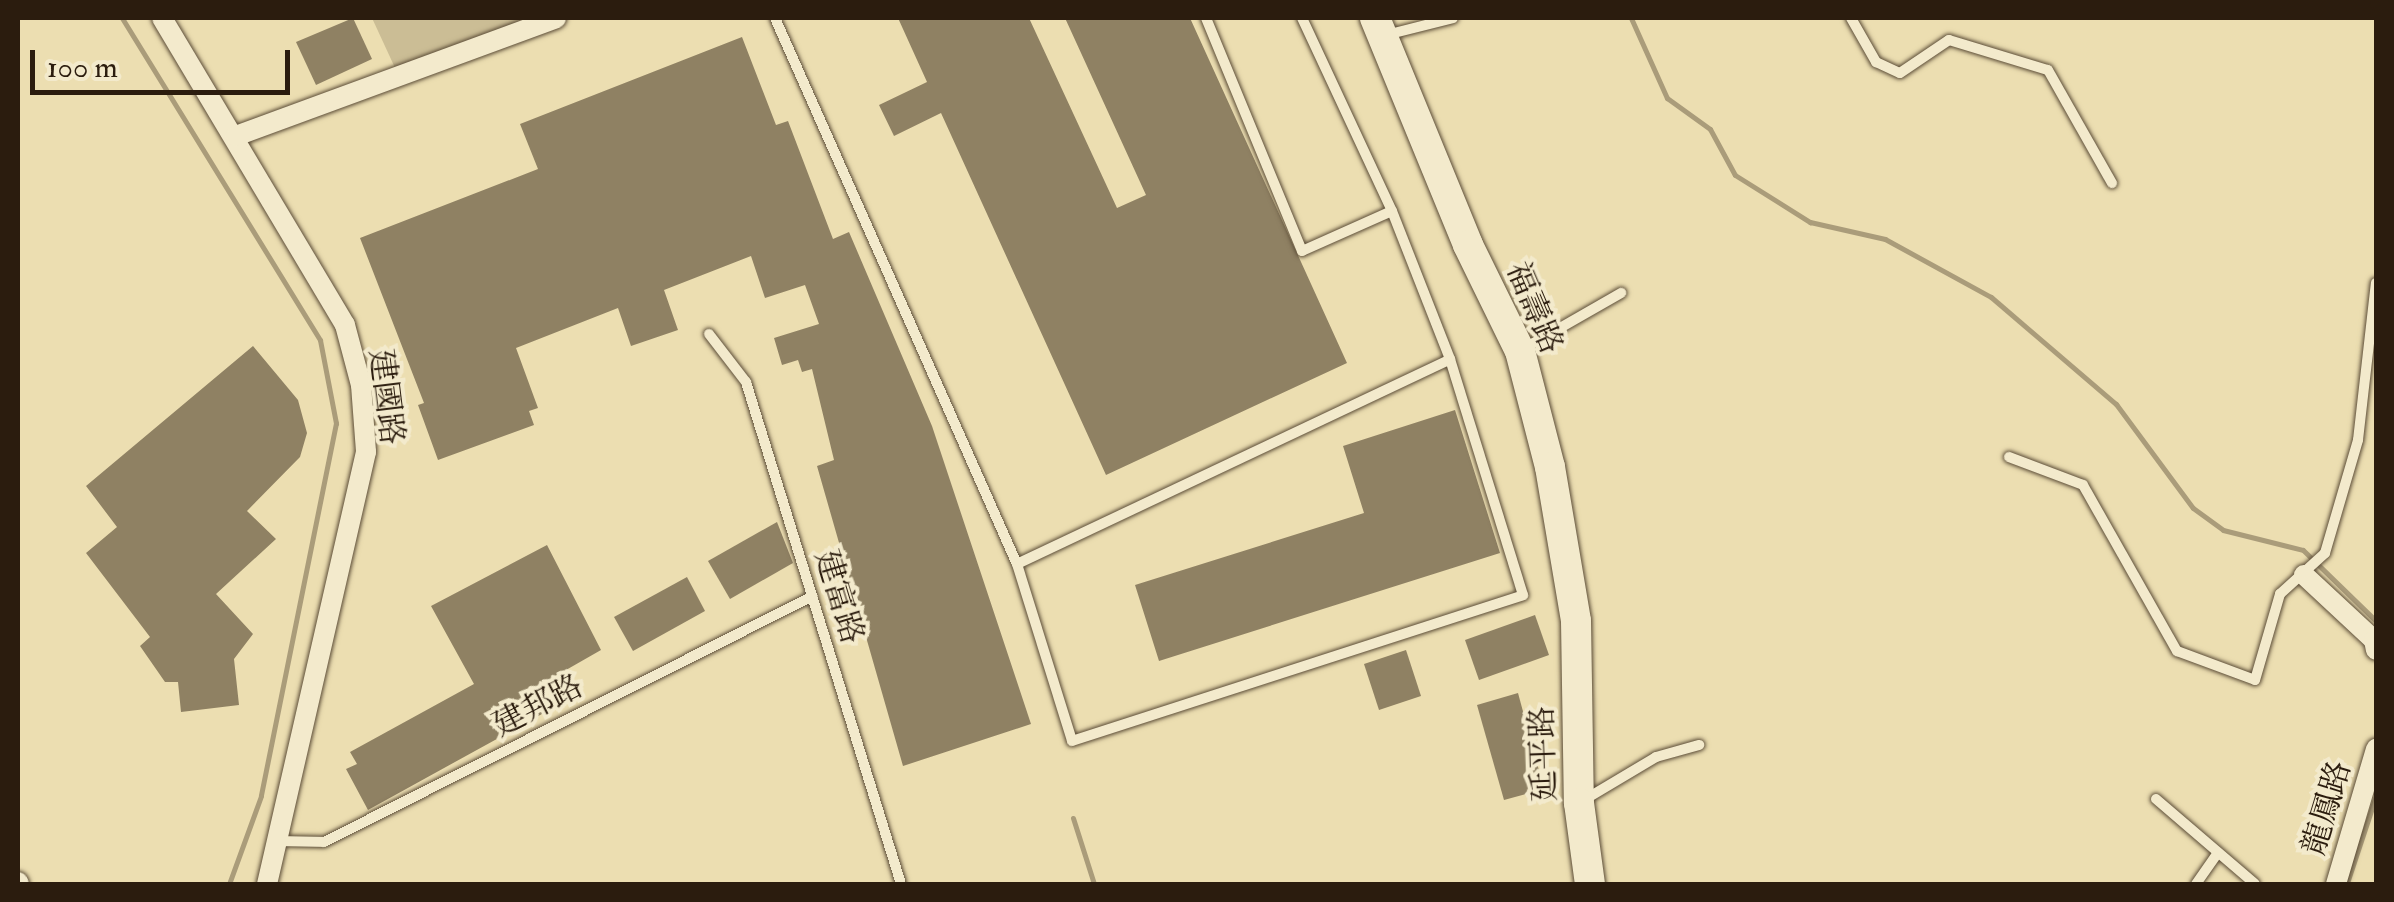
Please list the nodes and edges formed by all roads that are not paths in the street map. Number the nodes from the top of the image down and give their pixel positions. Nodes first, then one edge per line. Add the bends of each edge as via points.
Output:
1 (162, 18) edge
2 (556, 18) edge
3 (775, 18) edge
4 (1206, 18) edge
5 (1302, 18) edge
6 (1452, 18) edge
7 (1851, 18) edge
8 (1379, 26) edge
9 (236, 136) junction
10 (2112, 184) dead end
11 (1392, 211) junction
12 (2376, 284) edge
13 (1621, 294) dead end
14 (709, 334) dead end
15 (1520, 351) junction
16 (1450, 359) junction
17 (2008, 457) dead end
18 (1017, 564) junction
19 (2304, 575) junction
20 (812, 596) junction
21 (1576, 621) joint
22 (2376, 650) edge
23 (1699, 745) dead end
24 (2376, 750) edge
25 (2156, 799) dead end
26 (1579, 803) junction
27 (282, 841) junction
28 (2218, 853) junction
29 (267, 884) edge
30 (902, 884) edge
31 (1590, 884) edge
32 (2196, 884) edge
33 (2255, 884) edge
34 (2336, 884) edge

1 - 9 street, 建國路
2 - 9 street
3 - 18 lane
4 - 11 lane via 1302,251
5 - 11 lane
6 - 8 lane, 福壽路
7 - 10 lane via 1876,62 1900,73 1949,40 2048,70
8 - 15 street, 福壽路 via 1468,245
9 - 27 street, 建國路 via 345,325 361,384 366,452
11 - 16 lane
12 - 19 lane via 2358,440 2326,552
13 - 15 lane
14 - 20 lane, 建富路 via 746,382
15 - 21 street, 福壽路 via 1550,467
16 - 18 lane
16 - 18 lane via 1523,596 1072,741
17 - 19 lane via 2084,485 2177,650 2255,680 2280,594
19 - 22 street via 2374,640
20 - 27 lane, 建邦路 via 324,842
20 - 30 lane, 建富路
21 - 26 street, 延平路
23 - 26 lane via 1656,757
24 - 34 street, 龍鳳路
25 - 28 lane
26 - 31 street, 延平路
27 - 29 street, 建國路
28 - 32 lane
28 - 33 lane

